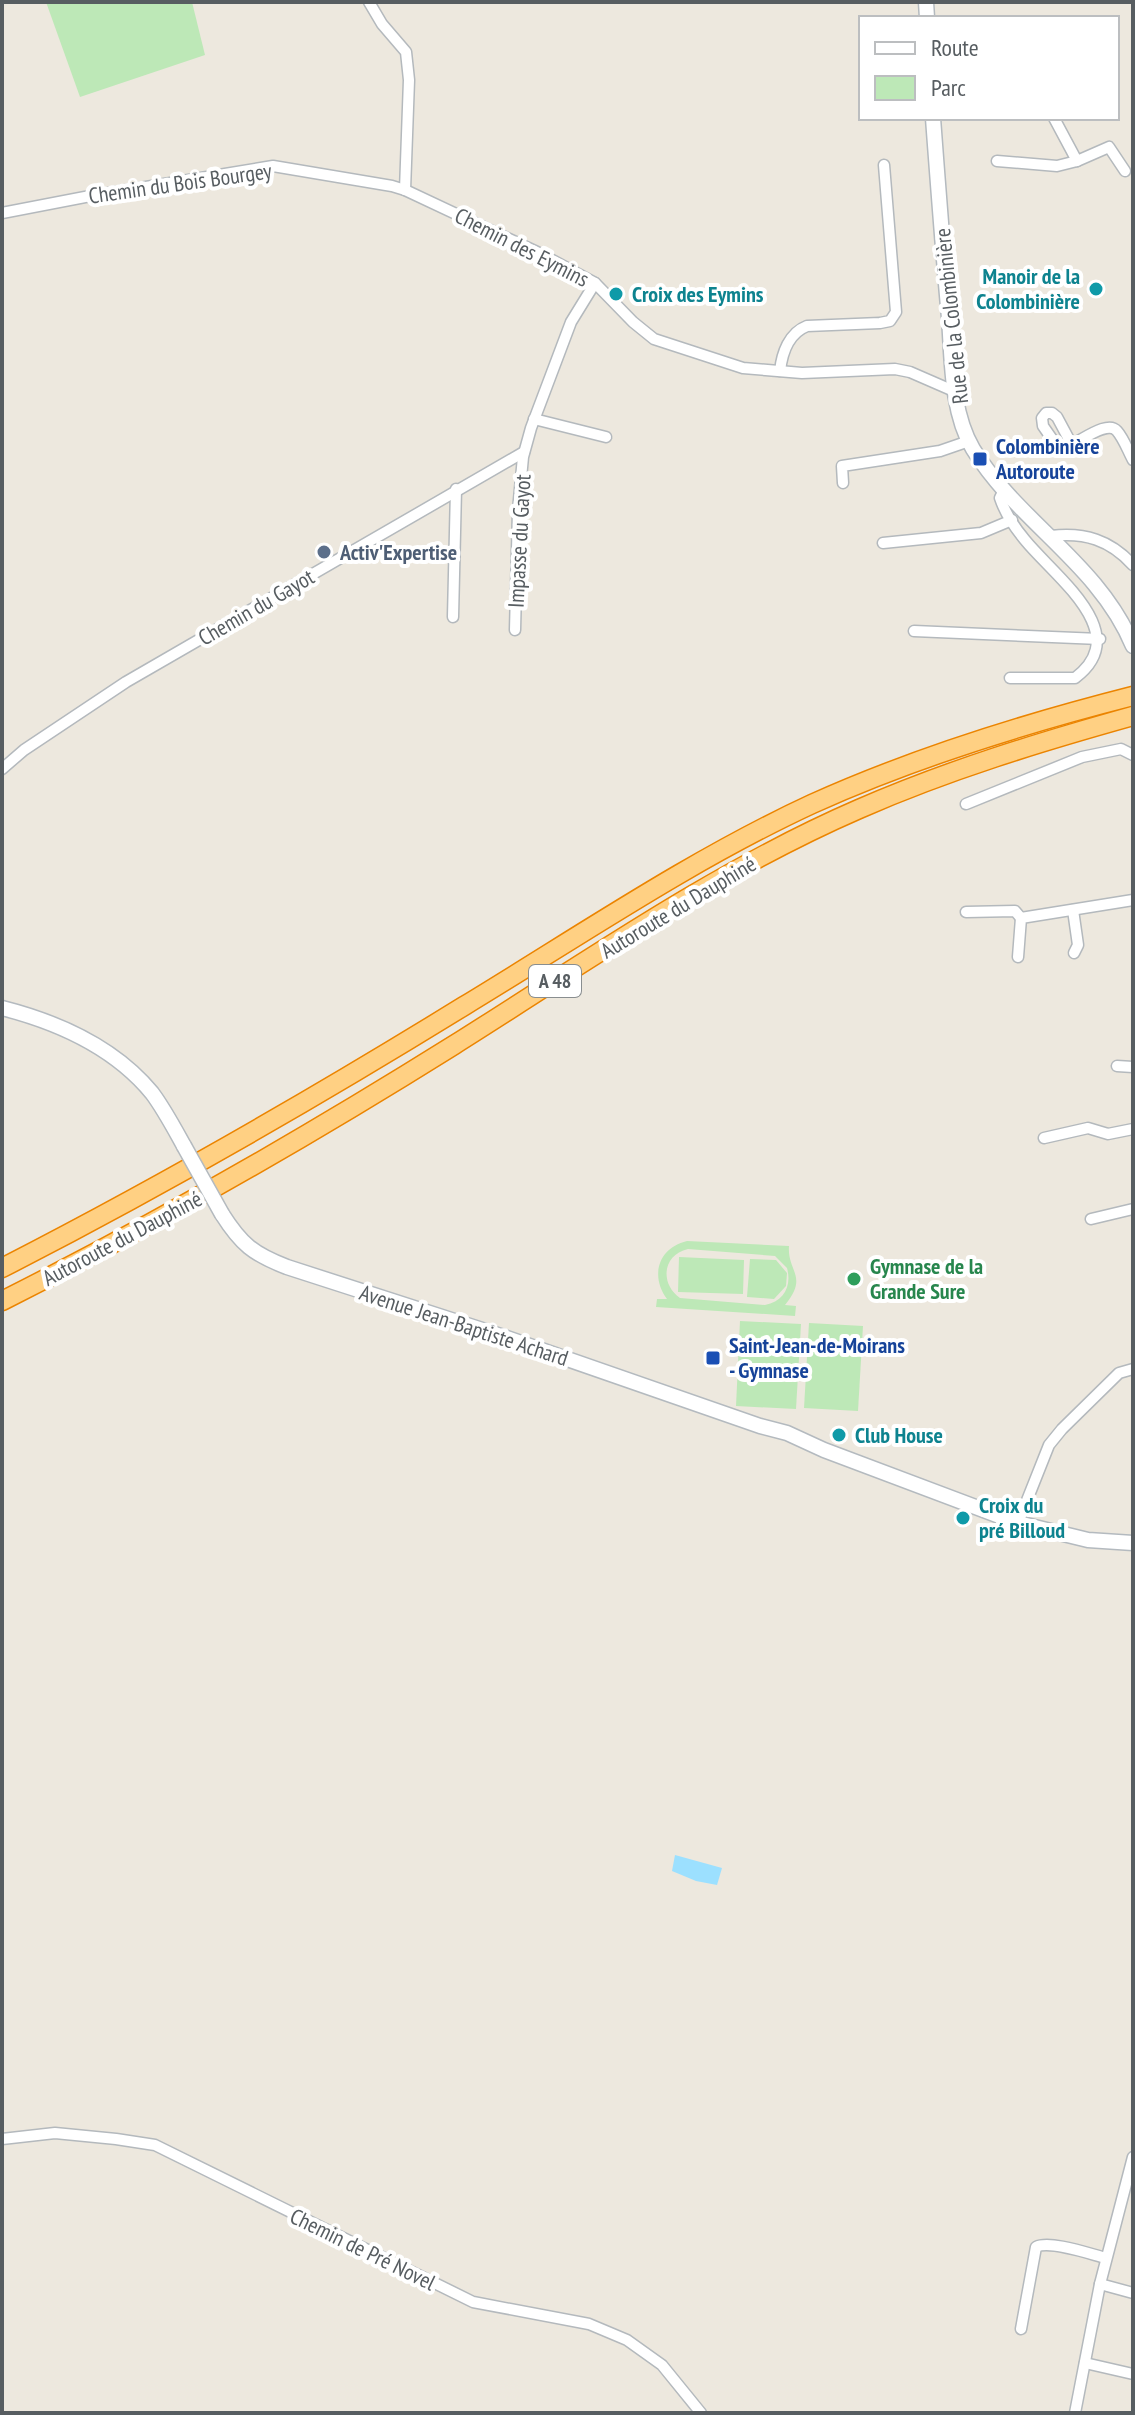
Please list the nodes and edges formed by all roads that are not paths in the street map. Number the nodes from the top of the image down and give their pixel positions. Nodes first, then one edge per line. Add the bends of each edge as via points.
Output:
1 (369, 2) edge
2 (933, 120) edge
3 (1055, 120) edge
4 (997, 161) dead end
5 (1077, 161) junction
6 (884, 165) dead end
7 (1125, 171) dead end
8 (405, 190) junction
9 (2, 213) edge
10 (595, 283) junction
11 (780, 371) junction
12 (956, 392) junction
13 (534, 419) junction
14 (606, 437) dead end
15 (969, 441) junction
16 (1072, 445) dead end
17 (524, 452) junction
18 (1133, 460) edge
19 (843, 483) dead end
20 (456, 489) junction
21 (1004, 490) junction
22 (1012, 520) junction
23 (1051, 536) junction
24 (883, 543) dead end
25 (1133, 565) edge
26 (453, 617) dead end
27 (515, 630) dead end
28 (914, 631) dead end
29 (1100, 639) junction
30 (1133, 646) edge
31 (1010, 678) dead end
32 (1133, 696) edge
33 (1133, 716) edge
34 (1133, 755) edge
35 (2, 769) edge
36 (966, 804) dead end
37 (1133, 900) edge
38 (1073, 910) junction
39 (966, 912) dead end
40 (1021, 918) junction
41 (1074, 953) dead end
42 (1018, 957) dead end
43 (2, 1008) edge
44 (1117, 1066) dead end
45 (1133, 1067) edge
46 (1133, 1129) edge
47 (1044, 1138) dead end
48 (1133, 1209) edge
49 (1091, 1219) dead end
50 (2, 1268) edge
51 (2, 1301) edge
52 (1133, 1369) edge
53 (1018, 1523) junction
54 (1133, 1543) edge
55 (2, 2139) edge
56 (1133, 2157) edge
57 (1106, 2258) junction
58 (1100, 2284) junction
59 (1133, 2293) edge
60 (1021, 2329) dead end
61 (1085, 2363) junction
62 (1133, 2374) edge
63 (701, 2413) edge
64 (1075, 2413) edge

1 - 8 street via 406,52
2 - 12 street, Rue de la Colombinière
3 - 5 street
4 - 5 street via 1057,166
5 - 7 street via 1109,147
6 - 11 street via 896,312 890,321 880,323 797,330
8 - 9 street, Chemin du Bois Bourgey via 273,166
8 - 10 street, Chemin des Eymins
10 - 11 street, Chemin des Eymins via 654,339 743,368
10 - 13 street via 571,322
11 - 12 street, Chemin des Eymins via 895,369
12 - 15 street, Rue de la Colombinière
13 - 14 street
13 - 17 street
15 - 19 street via 940,451 842,466
15 - 21 street, Rue de la Colombinière
16 - 18 street via 1111,427
17 - 20 street, Chemin du Gayot
17 - 27 street, Impasse du Gayot
20 - 26 street
20 - 35 street, Chemin du Gayot via 126,682
21 - 22 street via 1000,498
21 - 23 street, Rue de la Colombinière
22 - 24 street via 981,533
22 - 29 street via 1094,615
23 - 25 street via 1072,533 1102,540
23 - 30 street, Rue de la Colombinière via 1105,595
28 - 29 street
29 - 31 street via 1095,660 1075,678
32 - 50 highway, Autoroute du Dauphiné / A 48 via 962,745 809,806 693,867 237,1142
33 - 51 highway, Autoroute du Dauphiné / A 48 via 962,768 811,831 696,894 209,1192
34 - 36 street via 1121,749 1082,757
37 - 38 street
38 - 40 street
38 - 41 street via 1078,945
39 - 40 street via 1015,911
40 - 42 street
43 - 53 street, Avenue Jean-Baptiste Achard, bridge via 56,1025 124,1065 152,1093 237,1238 273,1261 787,1433
44 - 45 street
46 - 47 street via 1108,1134 1088,1128
48 - 49 street
52 - 53 street via 1119,1373 1049,1445
53 - 54 street, Avenue Jean-Baptiste Achard via 1088,1540
55 - 63 street, Chemin de Pré Novel via 55,2133 155,2145 473,2302 589,2324 627,2340 662,2365
56 - 57 street
57 - 58 street
57 - 60 street via 1050,2245 1036,2247
58 - 59 street
58 - 61 street
61 - 62 street
61 - 64 street

